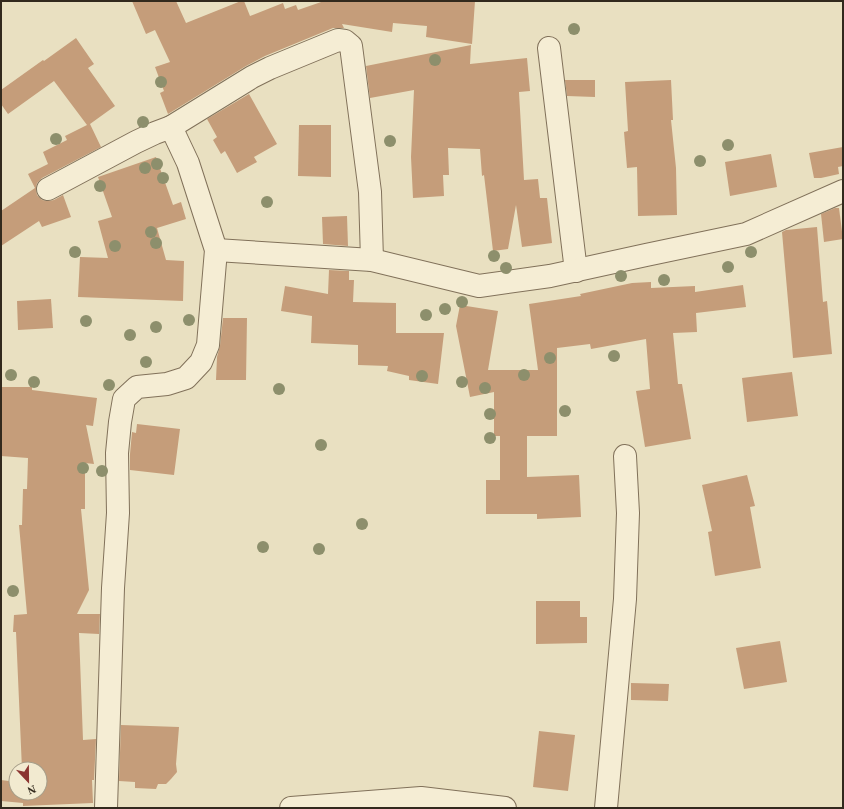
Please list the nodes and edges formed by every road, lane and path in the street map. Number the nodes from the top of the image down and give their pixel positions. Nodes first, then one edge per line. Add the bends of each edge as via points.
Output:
1 (549, 48) dead end
2 (171, 127) junction
3 (48, 189) dead end
4 (843, 191) edge
5 (216, 250) junction
6 (372, 260) junction
7 (576, 271) junction
8 (625, 456) dead end
9 (422, 803) edge
10 (106, 808) edge
11 (291, 808) edge
12 (506, 808) edge
13 (606, 808) edge

1 - 7 street
2 - 3 street via 136,142
2 - 5 street via 188,163
2 - 6 street via 270,68 338,40 345,41 351,46 370,192
4 - 7 street via 746,234
5 - 6 street
5 - 10 street via 208,345 201,362 186,378 167,384 137,387 124,399 117,453 118,513
6 - 7 street via 479,286
8 - 13 street via 628,513 625,599
9 - 11 street
9 - 12 street

